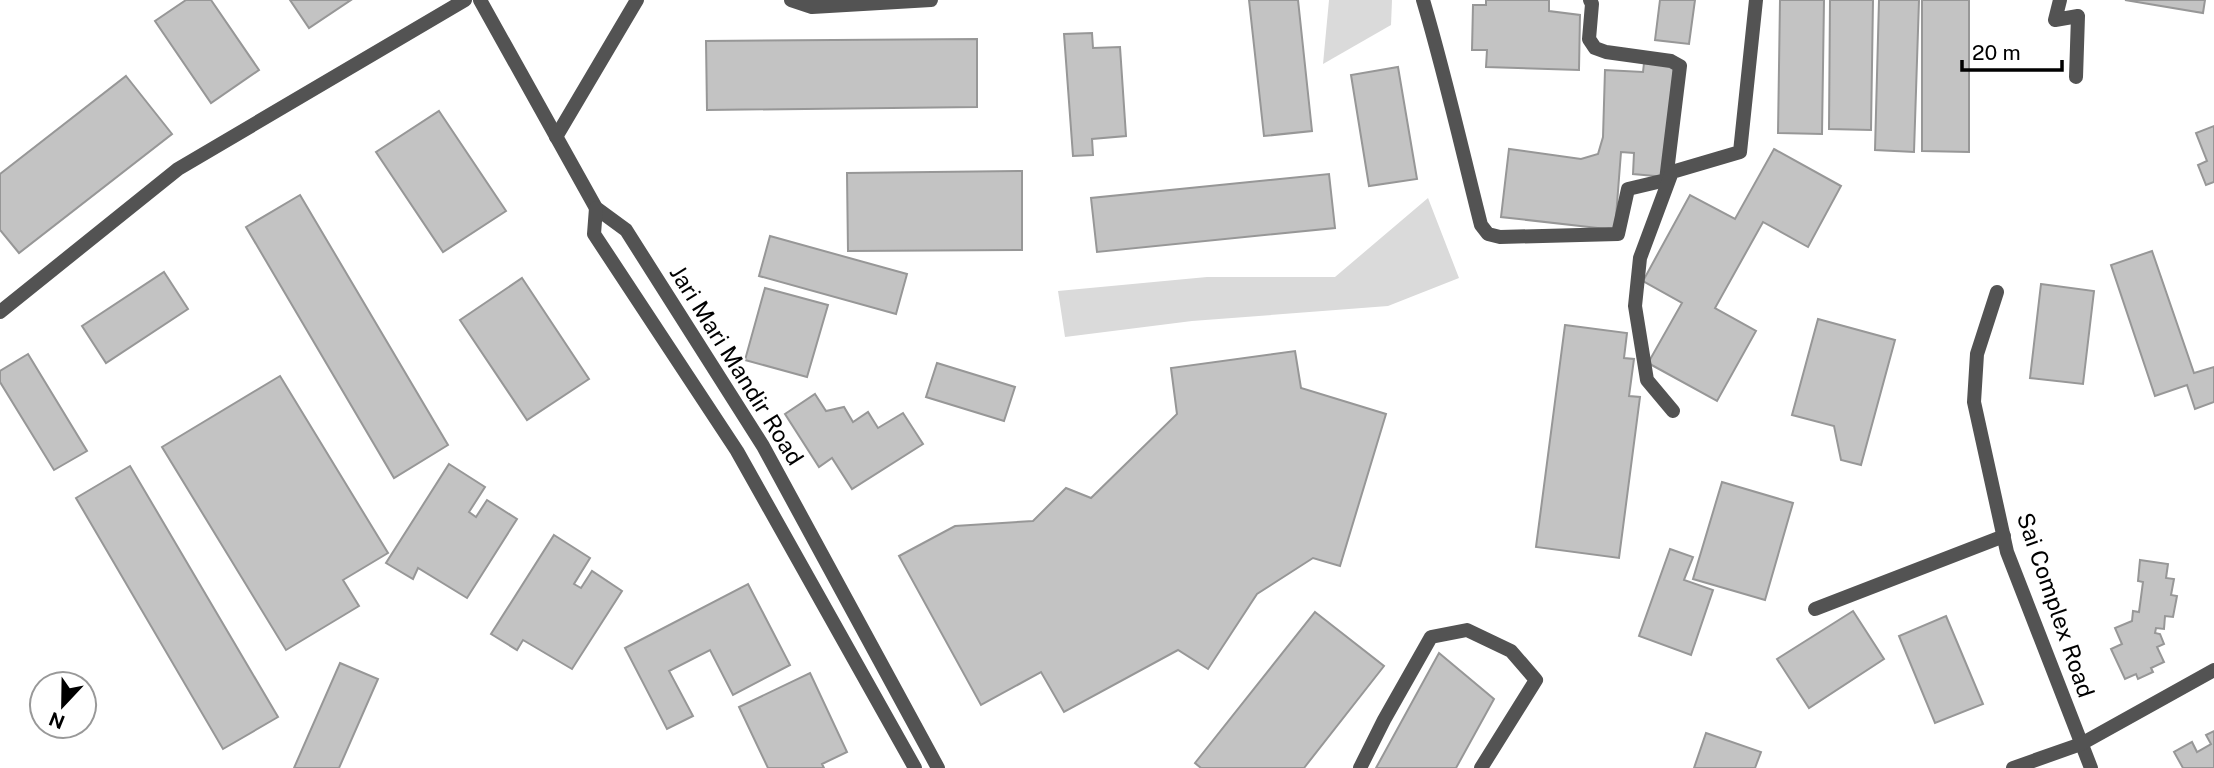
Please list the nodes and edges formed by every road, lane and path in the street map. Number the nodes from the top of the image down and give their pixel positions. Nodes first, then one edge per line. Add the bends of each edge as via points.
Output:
1 (465, 0) edge
2 (480, 0) edge
3 (637, 0) edge
4 (791, 0) edge
5 (931, 0) edge
6 (1423, 0) edge
7 (1590, 0) edge
8 (1756, 0) edge
9 (2060, 0) edge
10 (2076, 77) dead end
11 (556, 137) junction
12 (596, 208) junction
13 (1997, 292) dead end
14 (0, 312) edge
15 (1673, 411) dead end
16 (2004, 536) junction
17 (844, 593) junction
18 (823, 605) junction
19 (1815, 610) dead end
20 (2214, 670) edge
21 (2081, 744) junction
22 (915, 768) edge
23 (938, 768) edge
24 (1360, 768) edge
25 (1480, 768) edge
26 (2013, 768) edge
27 (2091, 768) edge

1 - 14 street via 178,169
2 - 11 street, Jari Mari Mandir Road
3 - 11 street
4 - 5 street via 812,7
6 - 7 street via 1481,225 1488,234 1500,237 1615,235 1630,187 1666,180 1680,66 1595,48 1589,39
8 - 15 street via 1740,152 1672,172 1640,258 1635,306 1647,380
9 - 10 street via 2055,20 2078,16
11 - 12 street, Jari Mari Mandir Road
12 - 17 street, Jari Mari Mandir Road via 626,230 763,446
12 - 18 street via 594,234 737,451
13 - 16 street, Sai Complex Road via 1977,354 1973,402
16 - 19 street
16 - 21 street, Sai Complex Road
17 - 18 street
17 - 23 street, Jari Mari Mandir Road
18 - 22 street
20 - 21 street
21 - 26 street
21 - 27 street, Sai Complex Road
24 - 25 street via 1431,638 1467,630 1511,651 1536,680

